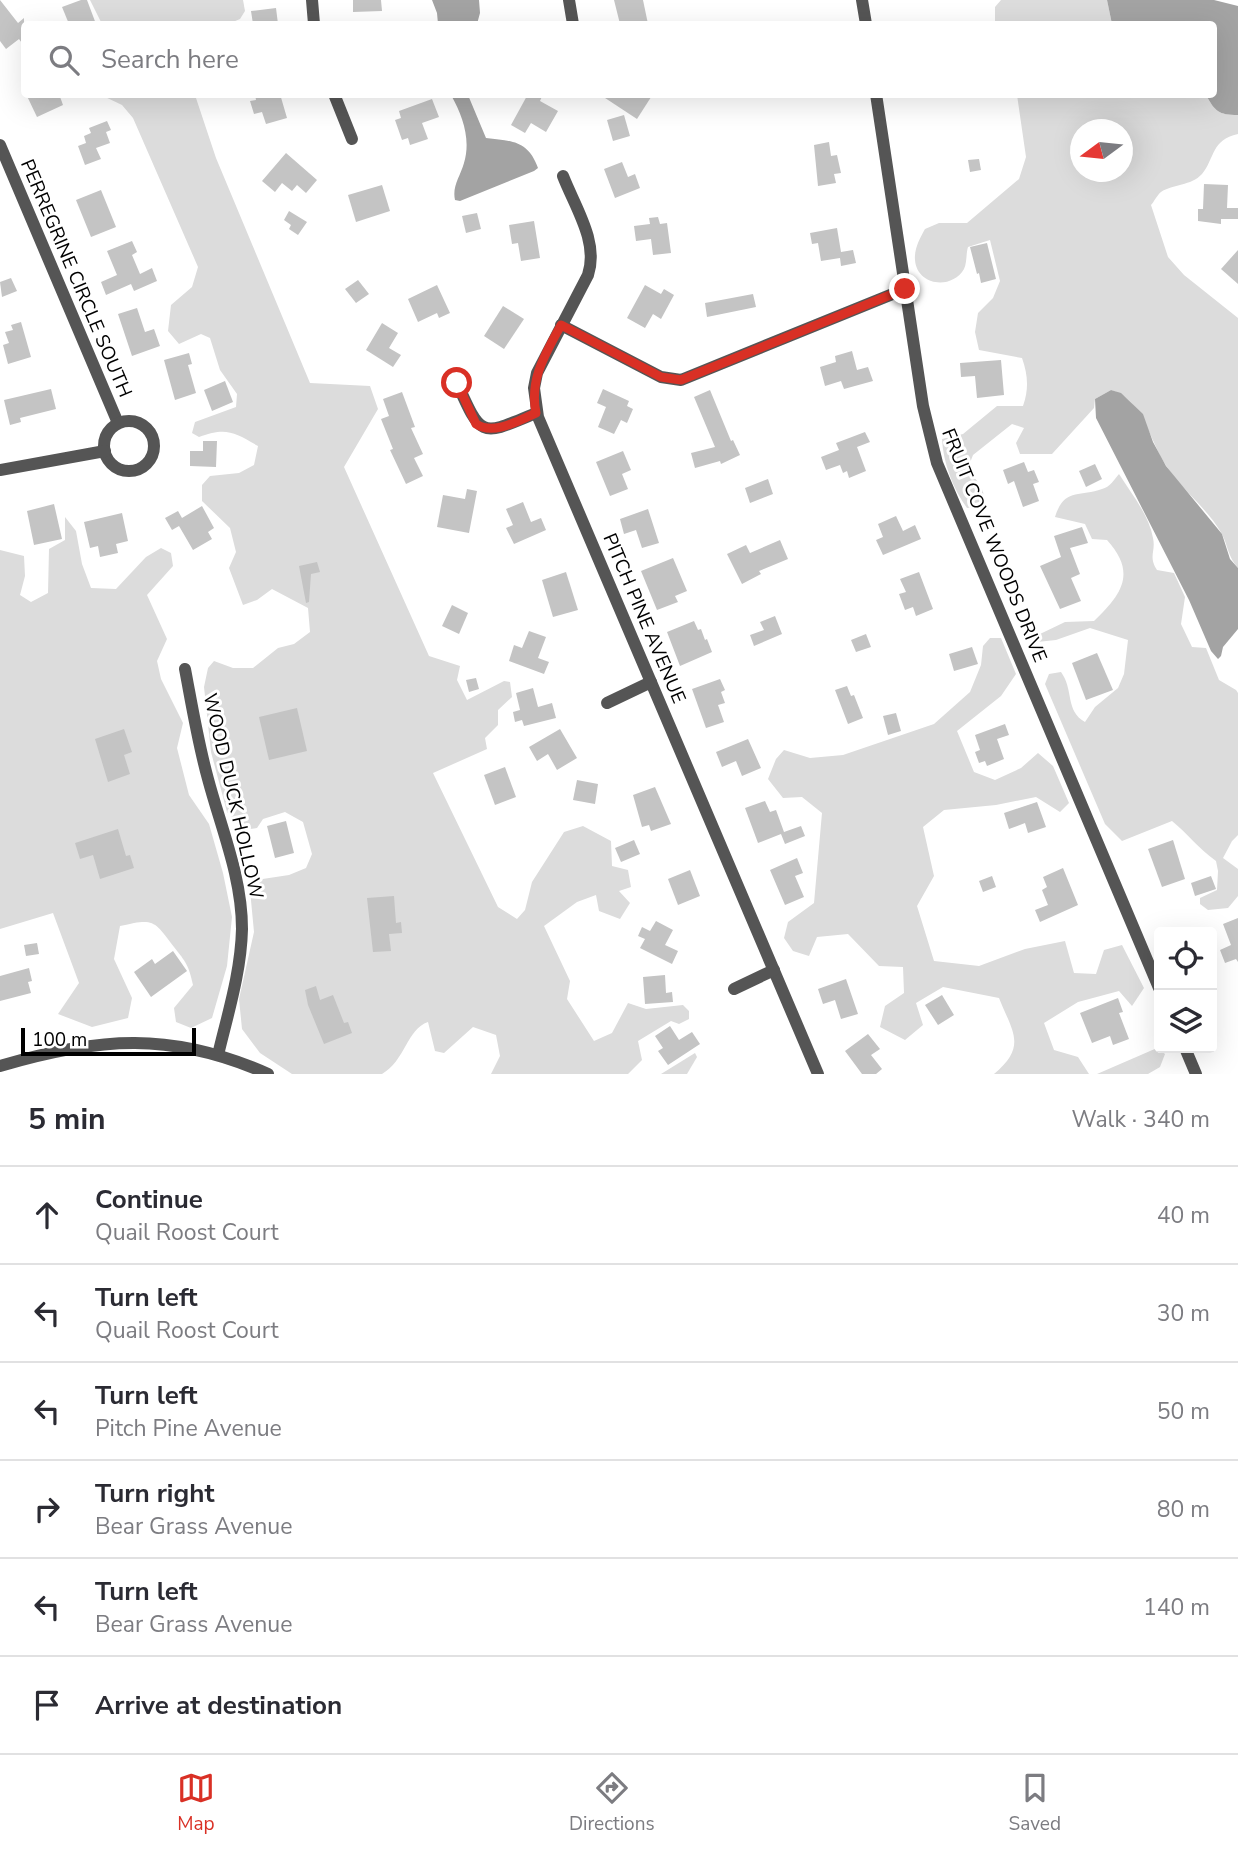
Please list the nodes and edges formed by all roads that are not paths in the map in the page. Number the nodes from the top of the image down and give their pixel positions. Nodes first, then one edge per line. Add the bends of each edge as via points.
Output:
1 (312, 0) edge
2 (569, 0) edge
3 (862, 0) edge
4 (314, 21) edge
5 (572, 21) edge
6 (866, 21) edge
7 (336, 98) edge
8 (877, 98) edge
9 (352, 139) dead end
10 (0, 145) edge
11 (563, 176) dead end
12 (905, 289) junction
13 (561, 325) junction
14 (457, 383) dead end
15 (536, 413) junction
16 (118, 423) junction
17 (105, 451) junction
18 (0, 470) edge
19 (185, 669) dead end
20 (651, 682) junction
21 (607, 703) dead end
22 (774, 970) junction
23 (1154, 976) edge
24 (734, 989) dead end
25 (1187, 1053) edge
26 (218, 1055) junction
27 (0, 1066) edge
28 (268, 1074) edge
29 (818, 1074) edge
30 (1196, 1074) edge

1 - 4 street
2 - 5 street
3 - 6 street
7 - 9 street
8 - 12 street, FRUIT COVE WOODS DRIVE
10 - 16 street, PERREGRINE CIRCLE SOUTH
11 - 13 street, PITCH PINE AVENUE via 592,253 588,275
12 - 13 street via 681,380 661,377
12 - 23 street, FRUIT COVE WOODS DRIVE via 937,463
13 - 15 street, PITCH PINE AVENUE via 537,373
14 - 15 street via 472,418 482,427 495,429
15 - 20 street, PITCH PINE AVENUE
16 - 17 street via 107,435
16 - 17 street, PERREGRINE CIRCLE SOUTH via 134,421 147,429 153,442 150,459 146,465 125,471 112,464
17 - 18 street
19 - 26 street, WOOD DUCK HOLLOW via 241,906 241,950
20 - 21 street
20 - 22 street, PITCH PINE AVENUE
22 - 24 street
22 - 29 street, PITCH PINE AVENUE
25 - 30 street
26 - 27 street via 157,1043 104,1043 47,1052
26 - 28 street

